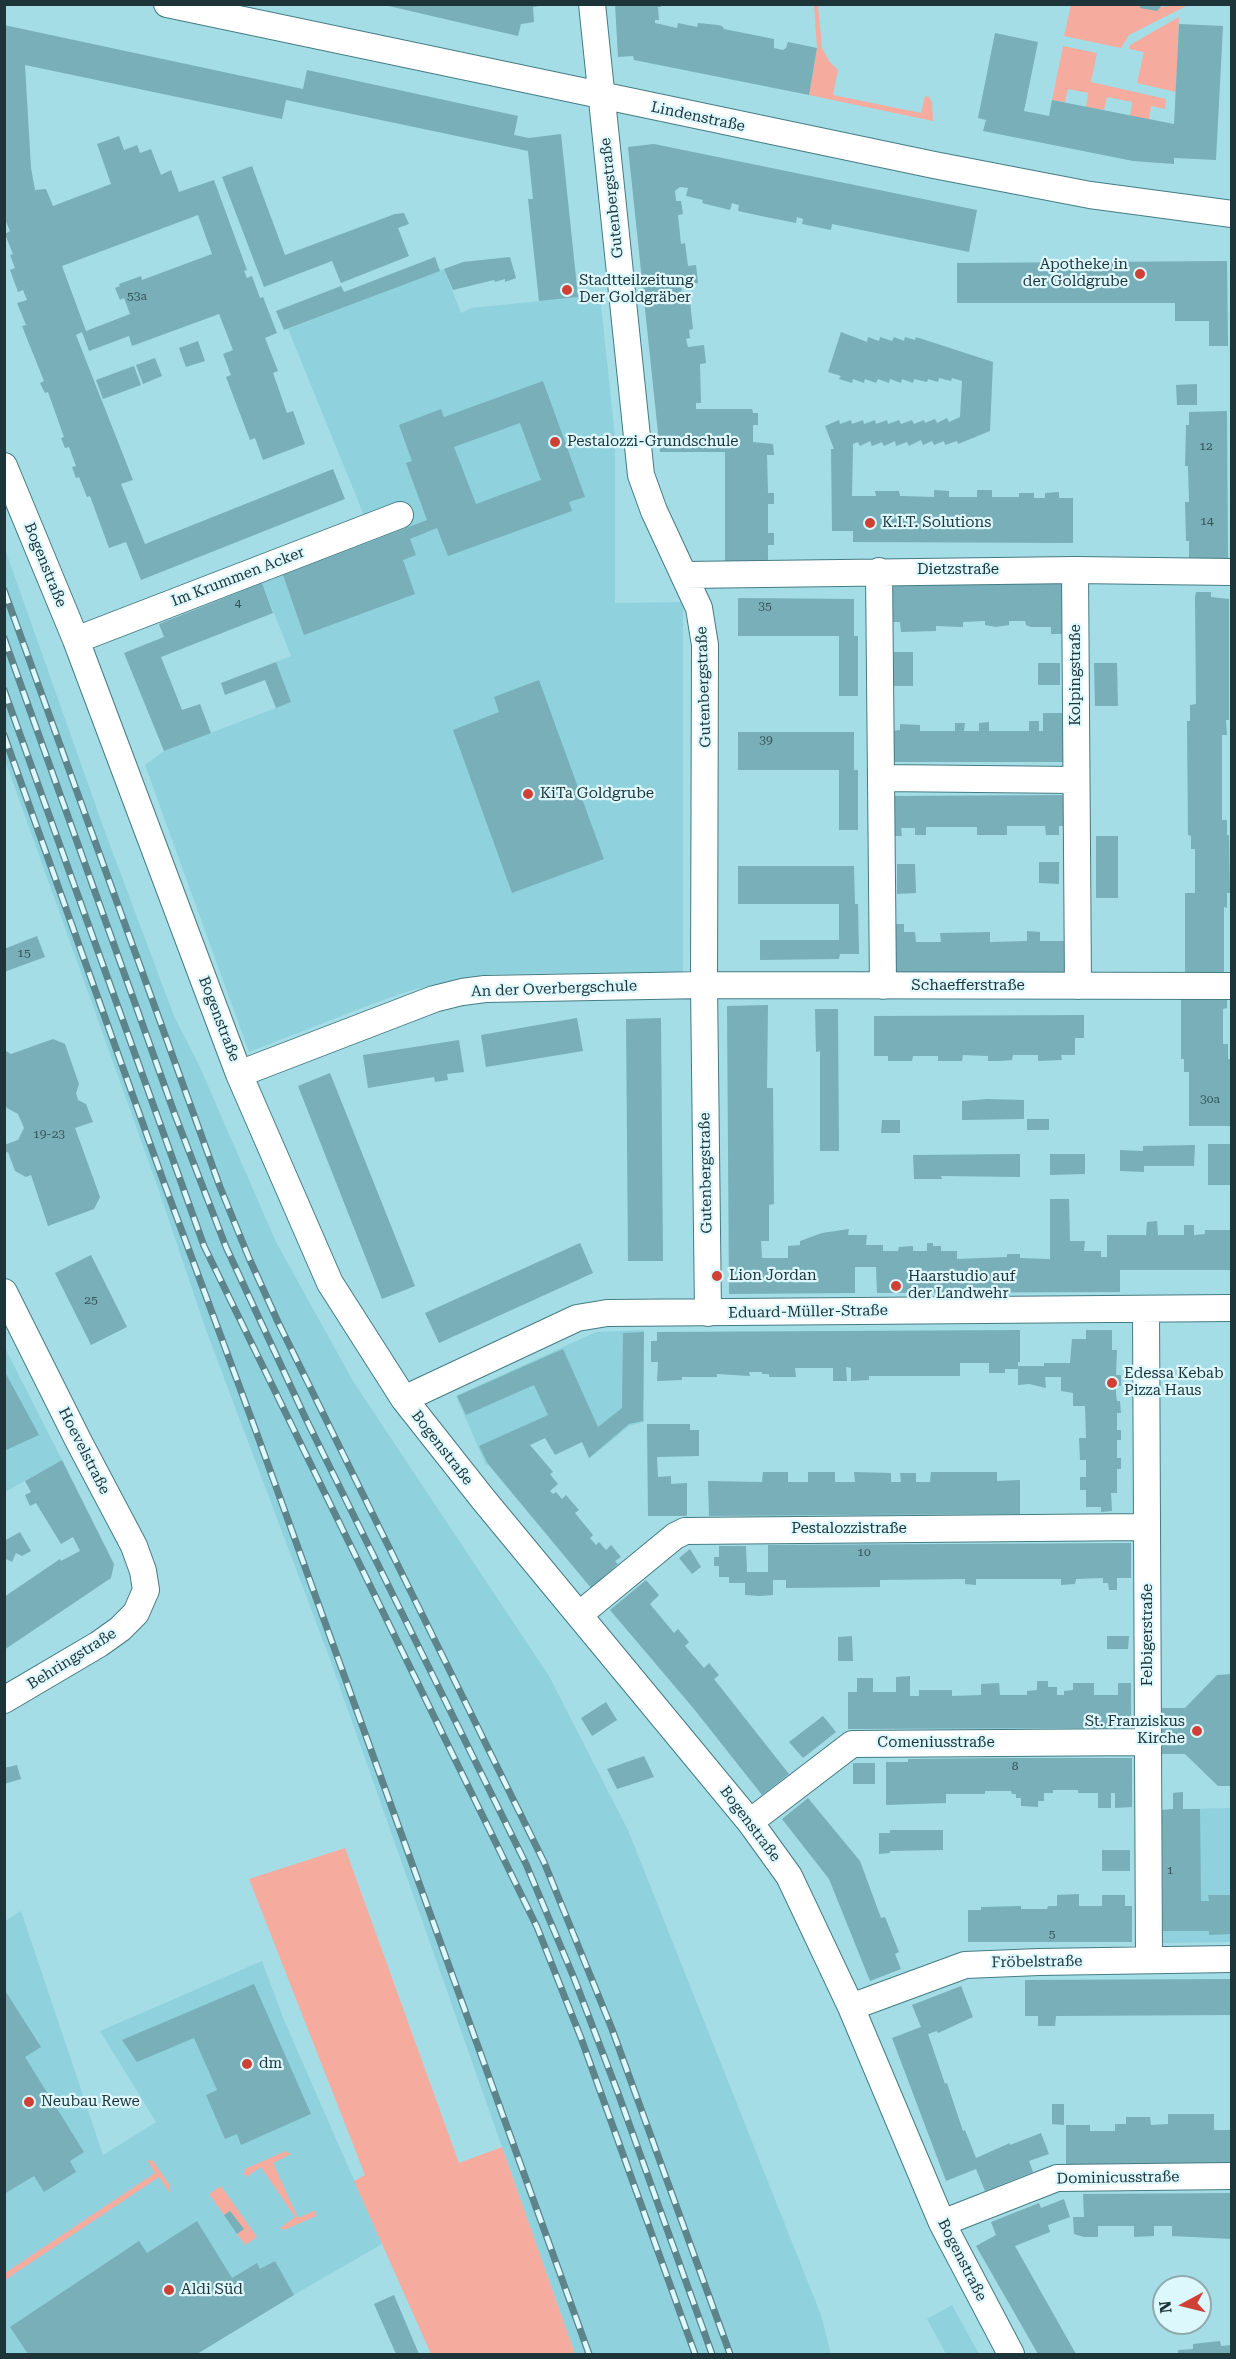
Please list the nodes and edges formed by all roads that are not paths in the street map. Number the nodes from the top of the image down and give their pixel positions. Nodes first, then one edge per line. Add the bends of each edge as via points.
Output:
1 (167, 4) edge
2 (592, 4) edge
3 (204, 9) edge
4 (602, 97) junction
5 (1232, 214) edge
6 (4, 466) edge
7 (400, 514) dead end
8 (1075, 570) junction
9 (879, 571) junction
10 (1232, 572) edge
11 (685, 575) junction
12 (76, 640) junction
13 (882, 778) junction
14 (1076, 780) junction
15 (704, 985) junction
16 (883, 986) junction
17 (1078, 986) junction
18 (1232, 986) edge
19 (239, 1074) junction
20 (4, 1292) edge
21 (1232, 1308) edge
22 (1146, 1309) junction
23 (708, 1313) junction
24 (404, 1399) junction
25 (1148, 1527) junction
26 (136, 1613) joint
27 (580, 1614) junction
28 (4, 1700) edge
29 (1149, 1742) junction
30 (750, 1822) junction
31 (1232, 1959) edge
32 (1149, 1960) junction
33 (851, 2007) junction
34 (1232, 2176) edge
35 (942, 2223) junction
36 (1011, 2355) edge

1 - 3 street, Lindenstraße
2 - 4 street, Gutenbergstraße
3 - 4 street, Lindenstraße
4 - 5 street, Lindenstraße via 1090,195
4 - 11 street, Gutenbergstraße via 641,475
6 - 12 street, Bogenstraße
7 - 12 street, Im Krummen Acker
8 - 9 street, Dietzstraße
8 - 10 street, Dietzstraße
8 - 14 street, Kolpingstraße
9 - 11 street, Dietzstraße
9 - 13 street
11 - 15 street, Gutenbergstraße via 699,608 705,645
12 - 19 street, Bogenstraße
13 - 14 street
13 - 16 street
14 - 17 street, Kolpingstraße
15 - 16 street, Schaefferstraße
15 - 19 street, An der Overbergschule via 462,992 434,999
15 - 23 street, Gutenbergstraße
16 - 17 street, Schaefferstraße
17 - 18 street, Schaefferstraße
19 - 24 street, Bogenstraße via 330,1283
20 - 26 street, Hoevelstraße via 134,1546 146,1590
21 - 22 street, Eduard-Müller-Straße
22 - 23 street, Eduard-Müller-Straße
22 - 25 street, Felbigerstraße
23 - 24 street, Eduard-Müller-Straße via 607,1313 577,1318
24 - 27 street, Bogenstraße
25 - 27 street, Pestalozzistraße via 685,1532 675,1536
25 - 29 street, Felbigerstraße
26 - 28 street, Behringstraße via 99,1644
27 - 30 street, Bogenstraße
29 - 30 street, Comeniusstraße via 852,1744
29 - 32 street, Felbigerstraße
30 - 33 street, Bogenstraße via 795,1888
31 - 32 street, Fröbelstraße
32 - 33 street, Fröbelstraße via 965,1965
33 - 35 street, Bogenstraße
34 - 35 street, Dominicusstraße via 1057,2178
35 - 36 street, Bogenstraße

